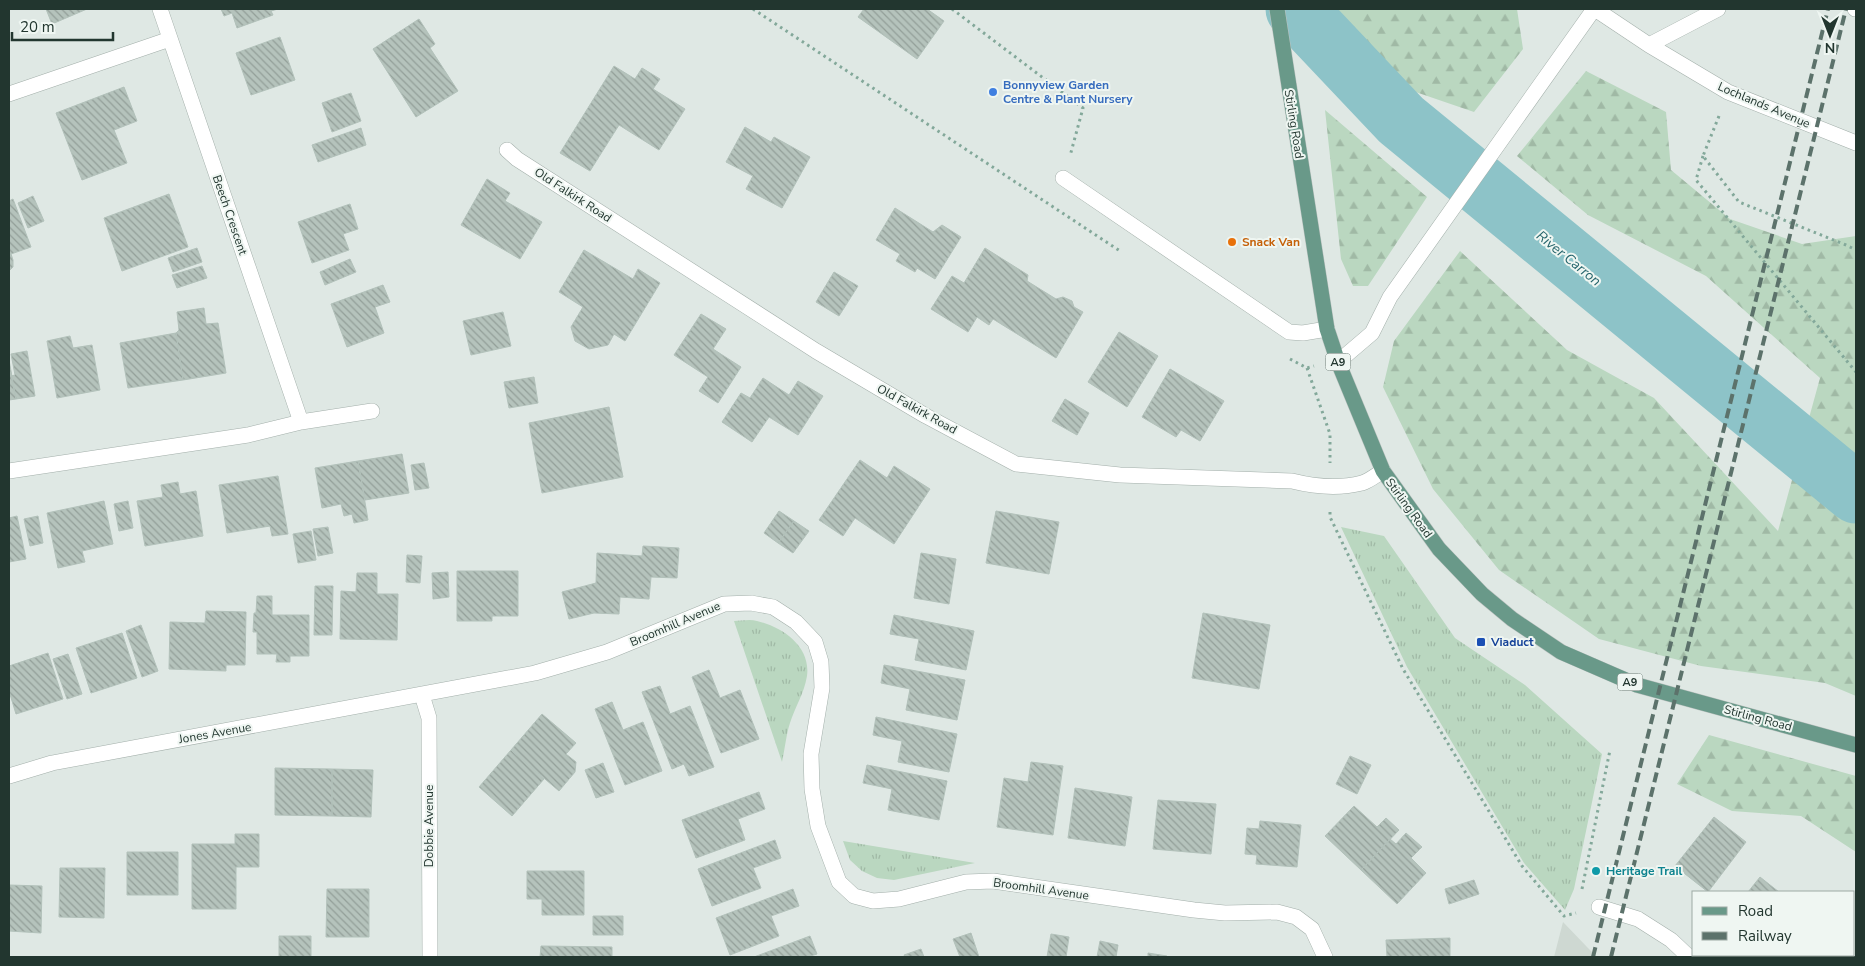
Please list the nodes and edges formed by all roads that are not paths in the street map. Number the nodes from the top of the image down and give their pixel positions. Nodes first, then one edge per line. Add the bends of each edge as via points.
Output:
1 (160, 9) edge
2 (1277, 9) edge
3 (1595, 9) edge
4 (1718, 9) edge
5 (170, 39) junction
6 (1649, 45) junction
7 (9, 94) edge
8 (1856, 143) edge
9 (507, 150) dead end
10 (1063, 178) road end
11 (1327, 329) junction
12 (1338, 362) junction
13 (372, 411) dead end
14 (302, 422) junction
15 (9, 470) edge
16 (1383, 471) junction
17 (422, 695) junction
18 (1856, 745) edge
19 (9, 776) edge
20 (1599, 907) road end
21 (430, 957) edge
22 (1325, 957) edge
23 (1689, 957) edge

1 - 5 street, Beech Crescent
2 - 11 main road, Stirling Road / A9
3 - 6 street, Lochlands Avenue
3 - 12 street via 1390,297 1372,333
4 - 6 street
5 - 7 street
5 - 14 street, Beech Crescent
6 - 8 street, Lochlands Avenue via 1728,92
9 - 16 street, Old Falkirk Road via 816,351 1016,464 1120,475 1292,481 1330,487 1364,482
10 - 11 street via 1289,332
11 - 12 main road, Stirling Road / A9
12 - 16 main road, Stirling Road / A9
13 - 14 street
14 - 15 street via 248,436
16 - 18 main road, Stirling Road / A9 via 1439,549 1482,594 1561,652 1637,685
17 - 19 street, Jones Avenue via 52,764
17 - 21 street, Dobbie Avenue via 429,718
17 - 22 street, Broomhill Avenue via 535,672 607,652 724,604 752,602 773,607 796,622 815,642 821,662 822,688 811,754 812,789 818,826 839,882 854,896 873,901 900,899 966,882 993,882 1194,910 1277,912 1296,917 1312,929
20 - 23 street via 1638,919 1671,940

